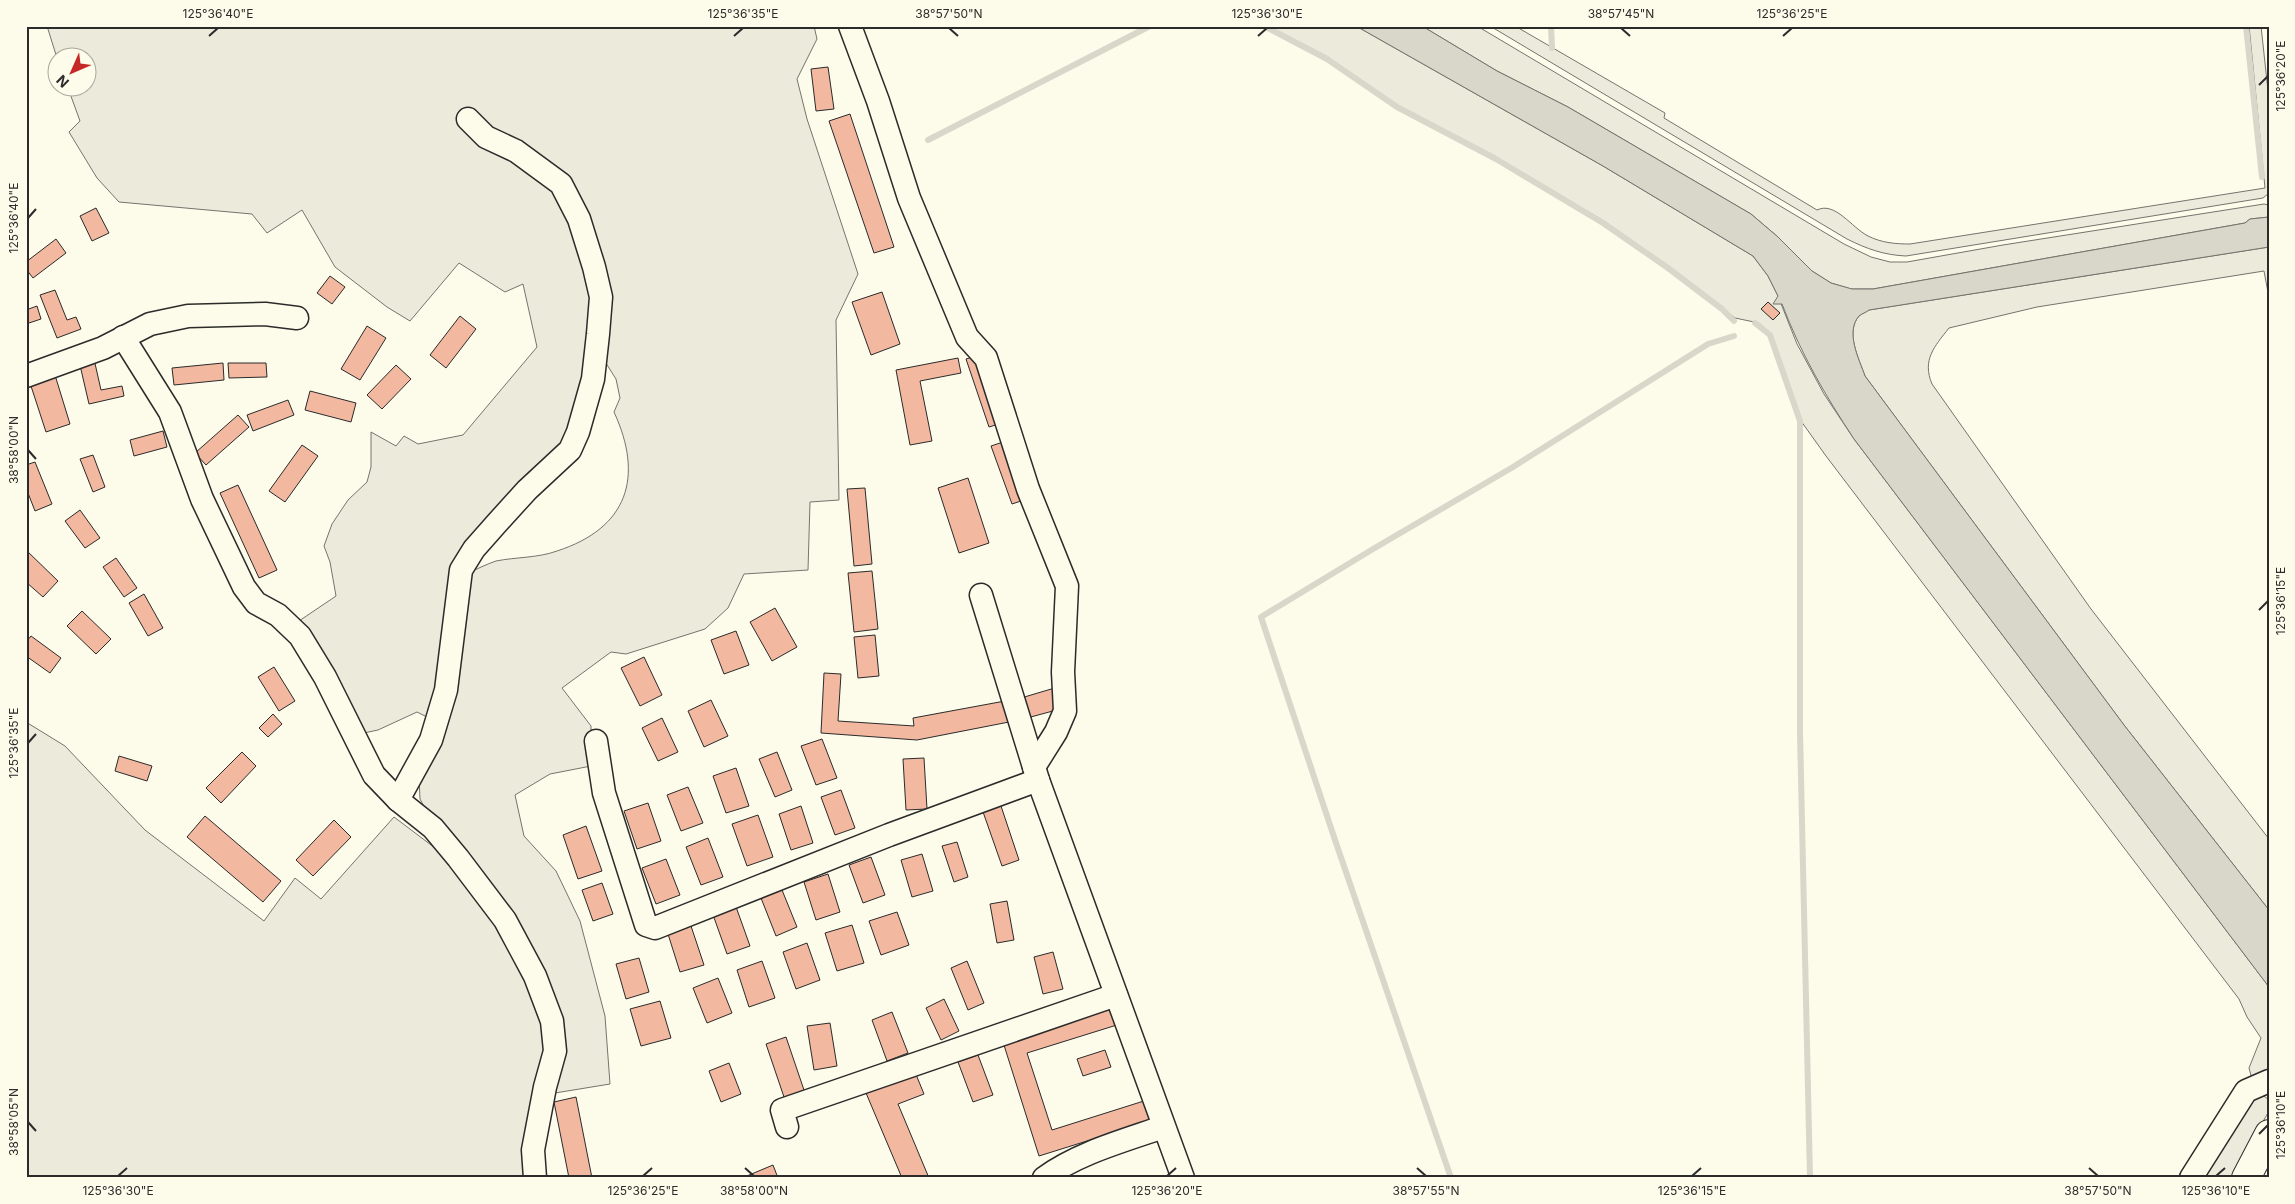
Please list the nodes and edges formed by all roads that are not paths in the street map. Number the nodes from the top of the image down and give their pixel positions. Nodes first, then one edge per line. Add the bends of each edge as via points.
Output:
1 (850, 26) edge
2 (468, 119) dead end
3 (297, 318) dead end
4 (123, 338) junction
5 (26, 376) edge
6 (981, 595) dead end
7 (596, 741) dead end
8 (1036, 773) junction
9 (398, 800) junction
10 (1116, 995) junction
11 (2269, 1081) edge
12 (787, 1127) dead end
13 (1163, 1127) junction
14 (2269, 1134) edge
15 (535, 1178) edge
16 (1044, 1178) edge
17 (1183, 1178) edge
18 (2191, 1178) edge
19 (2246, 1178) edge

1 - 8 street via 909,198 968,337 986,358 1028,489 1067,586 1063,672 1065,710
2 - 9 street via 486,137 516,151 561,184 579,219 594,267 601,297 598,334 593,380 570,450 497,523 474,549 462,570 446,690 431,740
3 - 4 street via 265,314 188,316 150,324
4 - 5 street
4 - 9 street via 170,412 202,499 244,587 256,603 278,615 300,636 325,677 374,775
6 - 8 street
7 - 8 street via 604,792 646,925 655,928 890,836
8 - 10 street
9 - 15 street via 433,828 505,920 535,976 552,1021 555,1051 533,1150
10 - 12 street via 782,1110
10 - 13 street
11 - 18 street via 2246,1091
13 - 16 street via 1100,1149 1054,1170
13 - 17 street
14 - 19 main road

